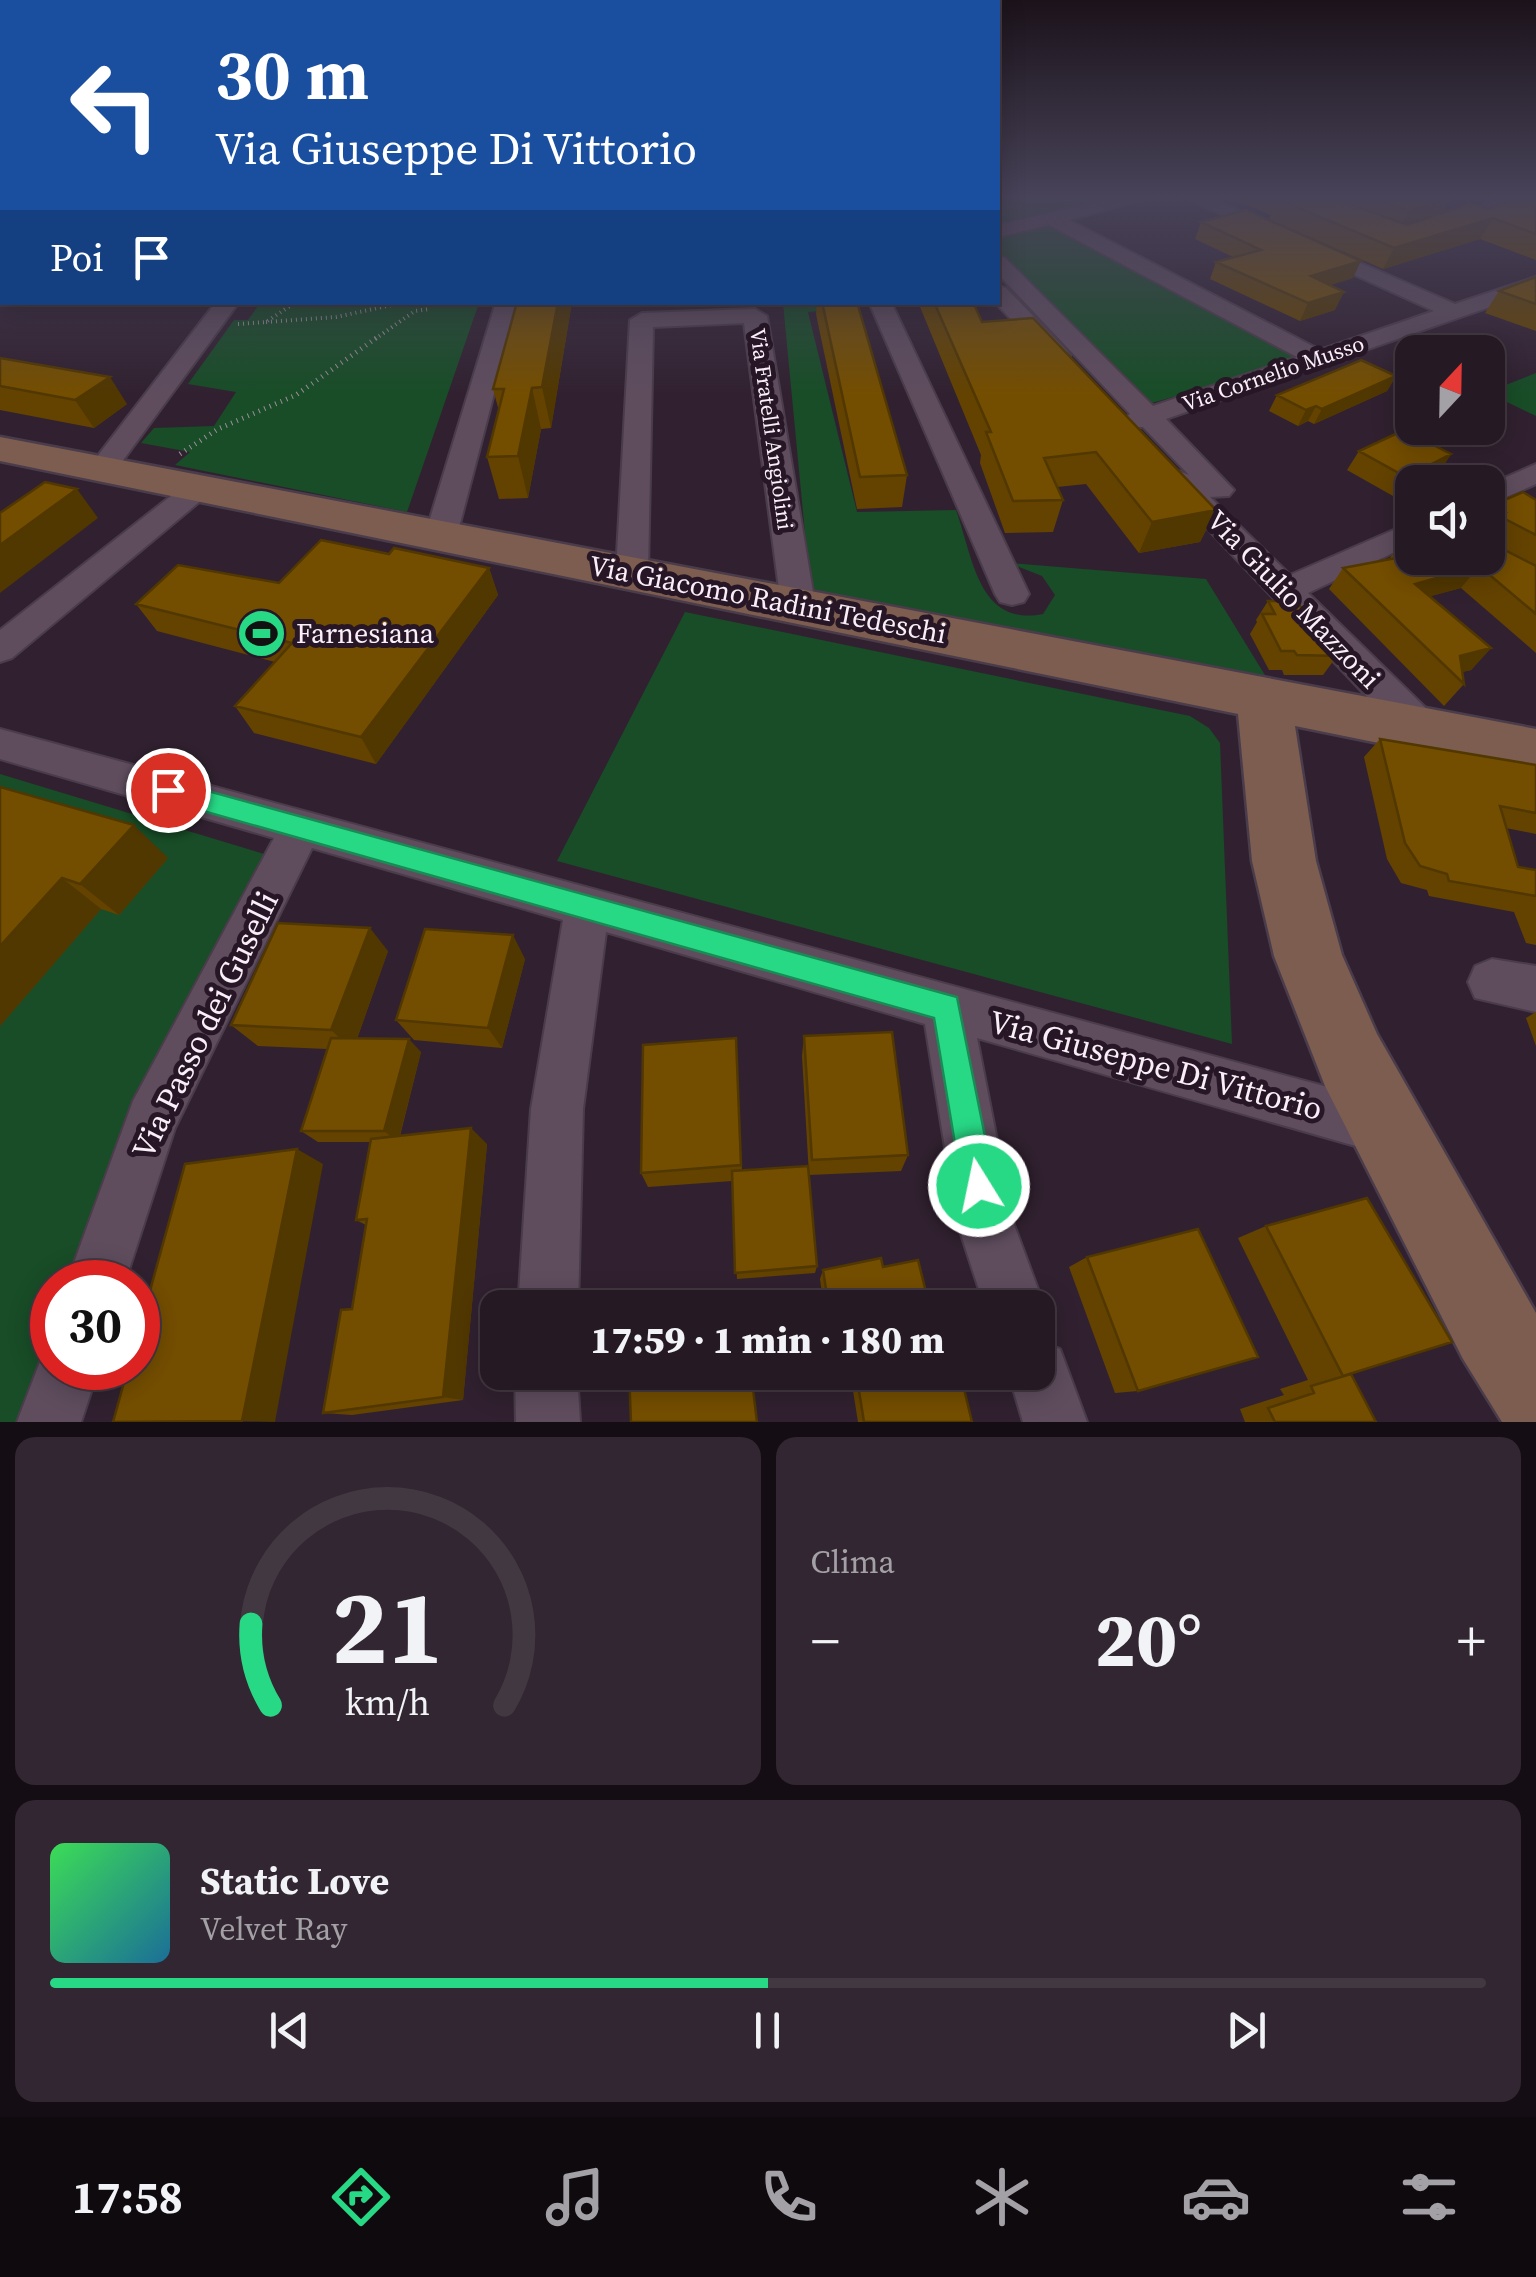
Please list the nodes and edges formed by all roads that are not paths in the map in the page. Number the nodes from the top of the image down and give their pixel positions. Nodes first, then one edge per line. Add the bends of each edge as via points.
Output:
1 (1135, 262) edge
2 (1341, 262) edge
3 (1000, 264) edge
4 (1536, 284) edge
5 (1000, 296) edge
6 (506, 305) edge
7 (881, 305) edge
8 (227, 308) edge
9 (692, 311) edge
10 (1457, 313) junction
11 (1314, 357) junction
12 (1138, 420) junction
13 (0, 448) edge
14 (104, 468) junction
15 (190, 471) junction
16 (1536, 473) edge
17 (1505, 488) edge
18 (441, 534) junction
19 (1395, 540) edge
20 (632, 572) junction
21 (1295, 587) junction
22 (1012, 594) dead end
23 (798, 604) junction
24 (0, 649) edge
25 (1264, 699) junction
26 (1424, 731) junction
27 (0, 744) edge
28 (1536, 752) edge
29 (302, 828) junction
30 (587, 907) junction
31 (947, 1007) junction
32 (1387, 1128) junction
33 (104, 1260) edge
34 (549, 1290) edge
35 (1009, 1290) edge
36 (60, 1390) edge
37 (547, 1390) edge
38 (1044, 1390) edge
39 (1536, 1393) edge
40 (49, 1422) edge
41 (548, 1422) edge
42 (1055, 1422) edge

1 - 11 street
2 - 10 street
3 - 12 street
4 - 10 street, Via Cornelio Musso
5 - 12 street, Via Giulio Mazzoni
6 - 18 street
7 - 22 street
8 - 14 street
9 - 20 street via 642,320
9 - 23 street, Via Fratelli Angiolini via 755,316
10 - 11 street, Via Cornelio Musso
11 - 12 street, Via Cornelio Musso
12 - 21 street, Via Giulio Mazzoni
13 - 14 main road, Via Giacomo Radini Tedeschi
14 - 15 main road, Via Giacomo Radini Tedeschi
15 - 18 main road, Via Giacomo Radini Tedeschi
15 - 24 street
16 - 17 street
18 - 20 main road, Via Giacomo Radini Tedeschi
19 - 21 street
20 - 23 main road, Via Giacomo Radini Tedeschi
21 - 26 street, Via Giulio Mazzoni
23 - 25 main road, Via Giacomo Radini Tedeschi
25 - 26 main road, Via Giacomo Radini Tedeschi
25 - 32 main road via 1284,861 1308,956
26 - 28 main road, Via Giacomo Radini Tedeschi
27 - 29 street, Via Giuseppe Di Vittorio
29 - 30 street, Via Giuseppe Di Vittorio
29 - 33 street, Via Passo dei Guselli via 152,1120
30 - 31 street, Via Giuseppe Di Vittorio
30 - 34 street via 556,1109
31 - 32 street, Via Giuseppe Di Vittorio
31 - 35 street via 985,1222
32 - 39 main road
36 - 40 street
37 - 41 street
38 - 42 street

